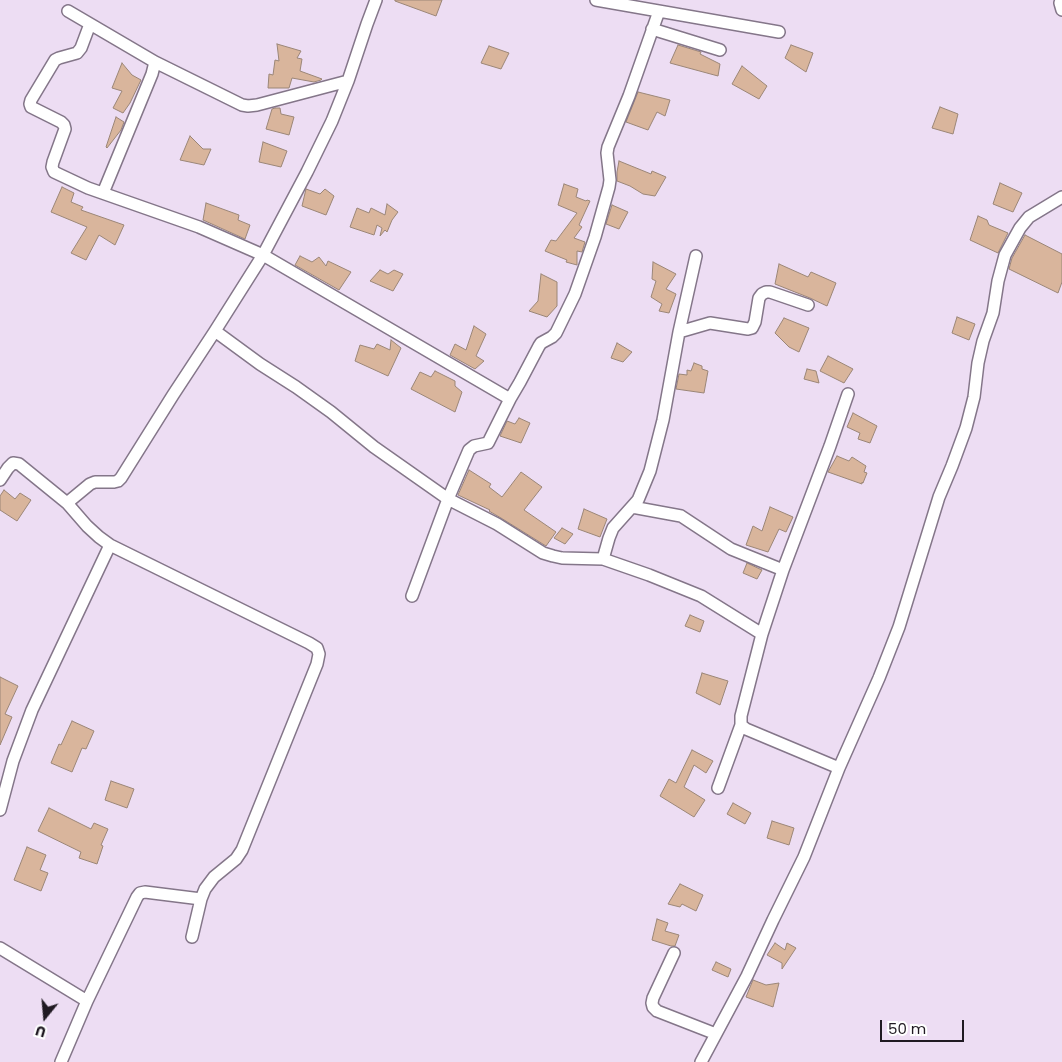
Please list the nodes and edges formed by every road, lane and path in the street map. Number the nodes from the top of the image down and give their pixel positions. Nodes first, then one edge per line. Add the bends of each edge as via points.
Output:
1 (376, 0) edge
2 (596, 0) edge
3 (1061, 0) edge
4 (630, 3) edge
5 (1062, 10) edge
6 (68, 11) dead end
7 (659, 11) junction
8 (90, 24) junction
9 (652, 29) junction
10 (779, 32) dead end
11 (720, 50) dead end
12 (154, 62) junction
13 (348, 81) junction
14 (103, 193) junction
15 (1062, 196) edge
16 (262, 256) junction
17 (696, 256) dead end
18 (808, 305) dead end
19 (215, 332) junction
20 (680, 332) junction
21 (848, 394) dead end
22 (510, 399) junction
23 (4, 465) edge
24 (0, 480) edge
25 (448, 499) junction
26 (67, 503) junction
27 (632, 507) junction
28 (110, 545) junction
29 (603, 559) junction
30 (783, 570) junction
31 (412, 596) dead end
32 (762, 634) junction
33 (741, 724) junction
34 (839, 768) junction
35 (718, 788) dead end
36 (0, 810) edge
37 (201, 899) junction
38 (192, 937) dead end
39 (0, 948) edge
40 (674, 953) dead end
41 (88, 1001) junction
42 (716, 1034) junction
43 (61, 1062) edge
44 (701, 1062) edge

1 - 13 street
2 - 4 street
3 - 5 street
4 - 7 street
6 - 8 street
7 - 9 street
7 - 10 street
8 - 12 street
8 - 14 street via 77,53 55,60 30,104 64,125 53,162 54,172
9 - 11 street
9 - 22 street via 608,147 609,187 596,237 578,285 556,333 538,346
12 - 13 street via 248,106
12 - 14 street
13 - 16 street via 328,130
14 - 16 street via 199,227
15 - 34 street via 1029,217 1005,255 978,363 966,428 939,497 899,627
16 - 19 street
16 - 22 street
17 - 20 street
18 - 20 street via 766,292 759,298 752,328 710,323
19 - 25 street via 331,412
19 - 26 street via 121,478 114,482 90,484
20 - 27 street via 664,420 650,471
21 - 30 street
22 - 25 street via 488,443 469,450
23 - 24 street
23 - 26 street via 20,464
25 - 29 street via 548,554 562,558
25 - 31 street
26 - 28 street
27 - 29 street via 613,528
27 - 30 street via 681,516 731,549
28 - 36 street via 32,710
28 - 37 street via 310,643 319,654 242,850 214,877
29 - 32 street via 696,593
30 - 32 street
32 - 33 street
33 - 34 street via 746,729
33 - 35 street
34 - 42 street via 804,857
37 - 38 street
37 - 41 street via 140,893
39 - 41 street
40 - 42 street via 653,998 653,1007
41 - 43 street
42 - 44 street

